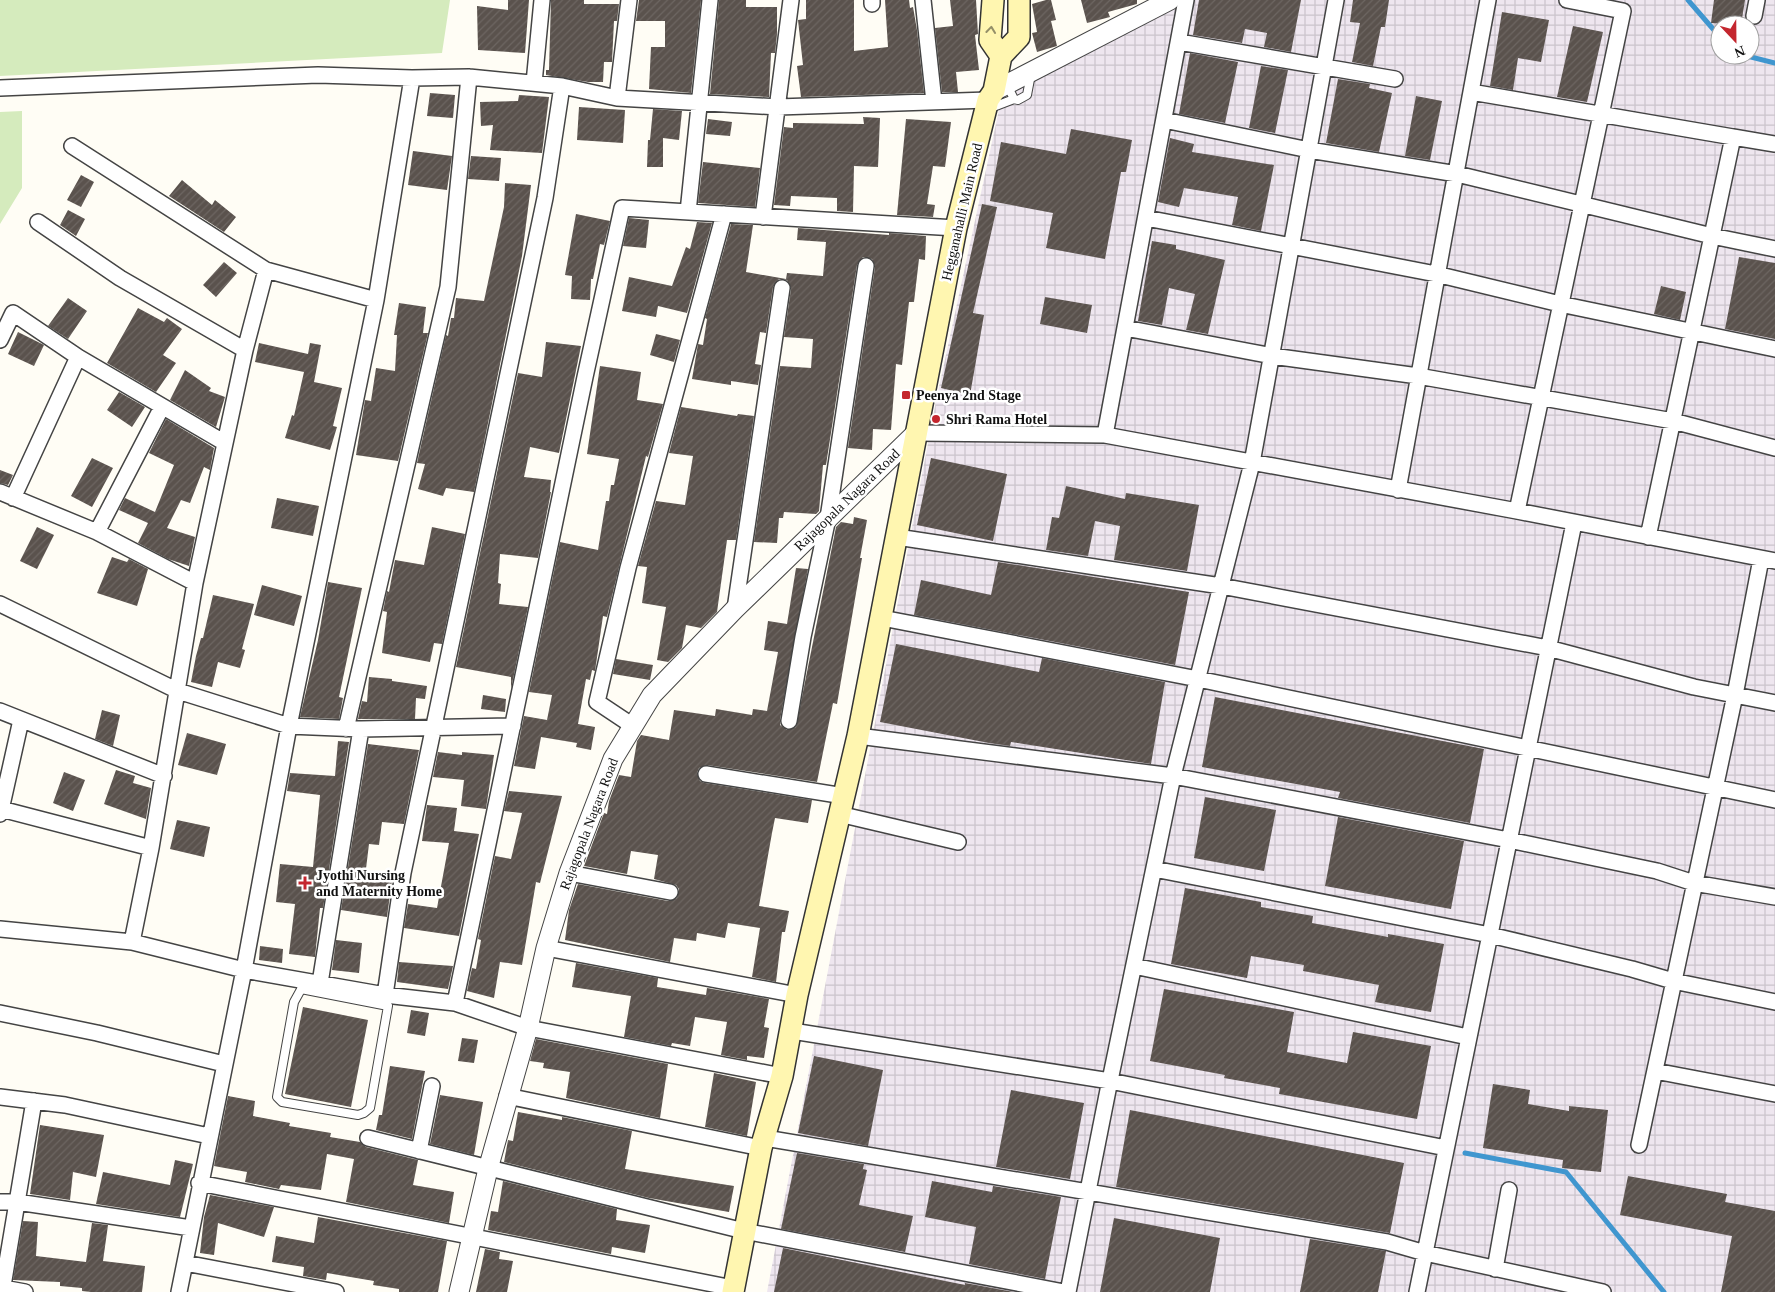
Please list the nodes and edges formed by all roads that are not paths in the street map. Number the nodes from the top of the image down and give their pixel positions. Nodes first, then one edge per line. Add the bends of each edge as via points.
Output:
1 (542, 0) edge
2 (629, 0) edge
3 (710, 0) edge
4 (790, 0) edge
5 (922, 0) edge
6 (993, 0) edge
7 (1170, 0) edge
8 (1186, 0) edge
9 (1336, 0) edge
10 (1488, 0) edge
11 (1566, 0) edge
12 (1756, 0) edge
13 (1022, 1) edge
14 (1754, 15) edge
15 (1179, 42) junction
16 (1001, 56) junction
17 (1324, 67) junction
18 (469, 77) junction
19 (412, 78) junction
20 (1395, 79) dead end
21 (534, 83) junction
22 (562, 86) junction
23 (0, 88) edge
24 (1471, 92) junction
25 (998, 96) junction
26 (618, 98) junction
27 (701, 101) junction
28 (934, 102) junction
29 (778, 107) junction
30 (1600, 114) junction
31 (1164, 120) junction
32 (1733, 137) junction
33 (1775, 144) edge
34 (72, 146) dead end
35 (1309, 150) junction
36 (1457, 174) junction
37 (1581, 203) junction
38 (688, 212) junction
39 (724, 214) junction
40 (763, 217) junction
41 (1146, 218) junction
42 (38, 222) dead end
43 (956, 228) junction
44 (1712, 236) junction
45 (1292, 246) junction
46 (1775, 248) edge
47 (866, 266) dead end
48 (266, 270) junction
49 (1436, 274) junction
50 (782, 288) dead end
51 (376, 300) junction
52 (1560, 304) junction
53 (1125, 328) junction
54 (1692, 331) junction
55 (0, 340) edge
56 (1775, 348) edge
57 (245, 350) junction
58 (1272, 356) junction
59 (78, 357) junction
60 (1418, 376) junction
61 (1540, 398) junction
62 (162, 407) junction
63 (1673, 421) junction
64 (916, 433) junction
65 (1105, 435) junction
66 (225, 443) junction
67 (1775, 448) edge
68 (1252, 463) junction
69 (1398, 490) junction
70 (7, 495) edge
71 (1517, 511) junction
72 (828, 518) junction
73 (1574, 523) junction
74 (97, 532) junction
75 (897, 537) junction
76 (1648, 537) junction
77 (1768, 560) edge
78 (195, 583) junction
79 (1221, 586) junction
80 (0, 604) edge
81 (735, 609) junction
82 (882, 618) junction
83 (1548, 648) junction
84 (1198, 679) junction
85 (178, 691) junction
86 (1735, 695) junction
87 (1775, 703) edge
88 (0, 710) edge
89 (22, 720) junction
90 (789, 721) dead end
91 (288, 726) junction
92 (513, 726) junction
93 (633, 726) junction
94 (434, 728) junction
95 (346, 729) junction
96 (361, 729) junction
97 (858, 736) junction
98 (1528, 747) junction
99 (706, 774) dead end
100 (164, 776) junction
101 (1173, 776) junction
102 (1714, 786) junction
103 (1775, 800) edge
104 (842, 805) junction
105 (1, 811) edge
106 (1509, 840) junction
107 (958, 842) dead end
108 (151, 848) junction
109 (1154, 869) junction
110 (569, 873) junction
111 (1694, 882) junction
112 (670, 892) dead end
113 (1775, 897) edge
114 (0, 929) edge
115 (1490, 935) junction
116 (132, 942) junction
117 (546, 948) junction
118 (1134, 966) junction
119 (244, 970) junction
120 (1673, 981) junction
121 (320, 983) junction
122 (302, 985) junction
123 (797, 996) junction
124 (386, 1000) junction
125 (1775, 1002) edge
126 (455, 1003) junction
127 (0, 1013) edge
128 (528, 1028) junction
129 (792, 1032) junction
130 (1468, 1038) junction
131 (224, 1064) junction
132 (1655, 1071) junction
133 (782, 1076) junction
134 (1110, 1082) junction
135 (432, 1086) dead end
136 (1775, 1094) edge
137 (507, 1096) junction
138 (0, 1097) edge
139 (34, 1100) junction
140 (209, 1136) junction
141 (368, 1138) dead end
142 (763, 1143) junction
143 (1639, 1145) dead end
144 (1446, 1148) junction
145 (419, 1151) junction
146 (488, 1169) junction
147 (199, 1183) junction
148 (1509, 1190) dead end
149 (1089, 1191) junction
150 (0, 1202) edge
151 (17, 1202) junction
152 (191, 1228) junction
153 (744, 1231) junction
154 (472, 1237) junction
155 (1425, 1253) junction
156 (185, 1263) junction
157 (1495, 1269) junction
158 (2, 1290) edge
159 (733, 1290) edge
160 (25, 1292) edge
161 (179, 1292) edge
162 (336, 1292) edge
163 (458, 1292) edge
164 (1064, 1292) edge
165 (1068, 1292) edge
166 (1417, 1292) edge
167 (1603, 1292) edge

1 - 21 street
2 - 26 street
3 - 27 street
4 - 29 street
5 - 28 street
16 -> 6 main road via 990,40
7 - 25 street via 1032,70
8 - 15 street
9 - 17 street
10 - 24 street
11 - 30 street via 1623,11
12 - 14 street
13 - 16 main road via 1018,37
15 - 17 street
15 - 31 street
16 - 25 main road, Hegganahalli Main Road
17 - 20 street
17 - 35 street
18 - 19 street
18 - 21 street
18 - 95 street via 448,287
19 - 23 street via 318,75
19 - 51 street
21 - 22 street
22 - 26 street
22 - 94 street via 545,198
24 - 30 street
24 - 36 street
25 - 28 street
25 - 43 main road, Hegganahalli Main Road
26 - 27 street
27 - 29 street
27 - 38 street
28 - 29 street
29 - 40 street
30 - 32 street
30 - 37 street
31 - 35 street
31 - 41 street
32 - 33 street
32 - 44 street
34 - 48 street
35 - 36 street
35 - 45 street
36 - 37 street
36 - 49 street
37 - 44 street
37 - 52 street
38 - 39 street
38 - 92 street via 622,208
39 - 40 street
39 - 93 street via 628,568 597,702
40 - 43 street
41 - 45 street
41 - 53 street
42 - 57 street via 120,278
43 - 64 main road, Hegganahalli Main Road
44 - 46 street
44 - 54 street
45 - 49 street
45 - 58 street
47 - 72 street
48 - 51 street
48 - 57 street
49 - 52 street
49 - 60 street
50 - 81 street
51 - 91 street
52 - 54 street
52 - 61 street
53 - 58 street
53 - 65 street
54 - 56 street
54 - 63 street
55 - 59 street via 13,314
57 - 66 street
58 - 60 street
58 - 68 street
59 - 62 street
59 - 70 street
60 - 61 street
60 - 69 street
61 - 63 street
61 - 71 street
62 - 66 street
62 - 74 street
63 - 67 street
63 - 76 street
64 - 65 street
64 - 72 street, Rajagopala Nagara Road
64 - 75 main road, Hegganahalli Main Road
65 - 68 street
66 - 78 street
68 - 69 street
68 - 79 street
69 - 71 street
70 - 74 street
71 - 73 street
72 - 81 street, Rajagopala Nagara Road
72 - 90 street
73 - 76 street
73 - 83 street
74 - 78 street
75 - 79 street
75 - 82 main road, Hegganahalli Main Road
76 - 77 street
77 - 86 street
78 - 85 street
79 - 83 street
79 - 84 street
80 - 85 street
81 - 93 street, Rajagopala Nagara Road via 652,695
82 - 84 street
82 - 97 main road, Hegganahalli Main Road
83 - 86 street
83 - 98 street
84 - 98 street
84 - 101 street
85 - 91 street
85 - 100 street
86 - 87 street
86 - 102 street
88 - 89 street
89 - 100 street
89 - 105 street
91 - 95 street
91 - 119 street
92 - 94 street
92 - 126 street
93 - 110 street, Rajagopala Nagara Road via 613,759
94 - 96 street
94 - 124 street via 403,873
95 - 96 street
96 - 121 street
97 - 101 street
97 - 104 main road, Hegganahalli Main Road
98 - 102 street
98 - 106 street
99 - 104 street
100 - 108 street
101 - 106 street
101 - 109 street
102 - 103 street
102 - 111 street
104 - 107 street
104 - 123 main road, Hegganahalli Main Road
105 - 108 street
106 - 111 street via 1657,871
106 - 115 street
108 - 116 street
109 - 115 street
109 - 118 street
110 - 112 street
110 - 117 street, Rajagopala Nagara Road
111 - 113 street
111 - 120 street
114 - 116 street
115 - 120 street via 1632,968
115 - 130 street
116 - 119 street
117 - 123 street
117 - 128 street, Rajagopala Nagara Road
118 - 130 street
118 - 134 street
119 - 122 street
119 - 131 street
120 - 125 street
120 - 132 street
121 - 122 street
121 - 124 street
122 - 124 lane
122 - 124 lane via 294,1002 277,1090 277,1097 282,1102 364,1114 370,1108
123 - 129 main road, Hegganahalli Main Road
124 - 126 street
126 - 128 street
127 - 131 street
128 - 133 street
128 - 137 street, Rajagopala Nagara Road
129 - 133 main road, Hegganahalli Main Road
129 - 134 street
130 - 144 street
131 - 140 street
132 - 136 street
132 - 143 street
133 - 142 main road, Hegganahalli Main Road
134 - 144 street
134 - 149 street
135 - 145 street
137 - 142 street
137 - 146 street, Rajagopala Nagara Road
138 - 139 street
139 - 140 street
139 - 151 street
140 - 147 street
141 - 145 street
142 - 149 street
142 - 153 main road, Hegganahalli Main Road
144 - 155 street
145 - 146 street
146 - 153 street
146 - 154 street, Rajagopala Nagara Road
147 - 152 street
147 - 154 street
148 - 157 street
149 - 155 street via 1387,1242
149 - 165 street
150 - 151 street
151 - 152 street
151 - 158 street
152 - 156 street
153 - 159 main road, Hegganahalli Main Road
153 - 164 street
154 - 159 street
154 - 163 street, Rajagopala Nagara Road
155 - 157 street
155 - 166 street
156 - 161 street
156 - 162 street
157 - 167 street
158 - 160 street

